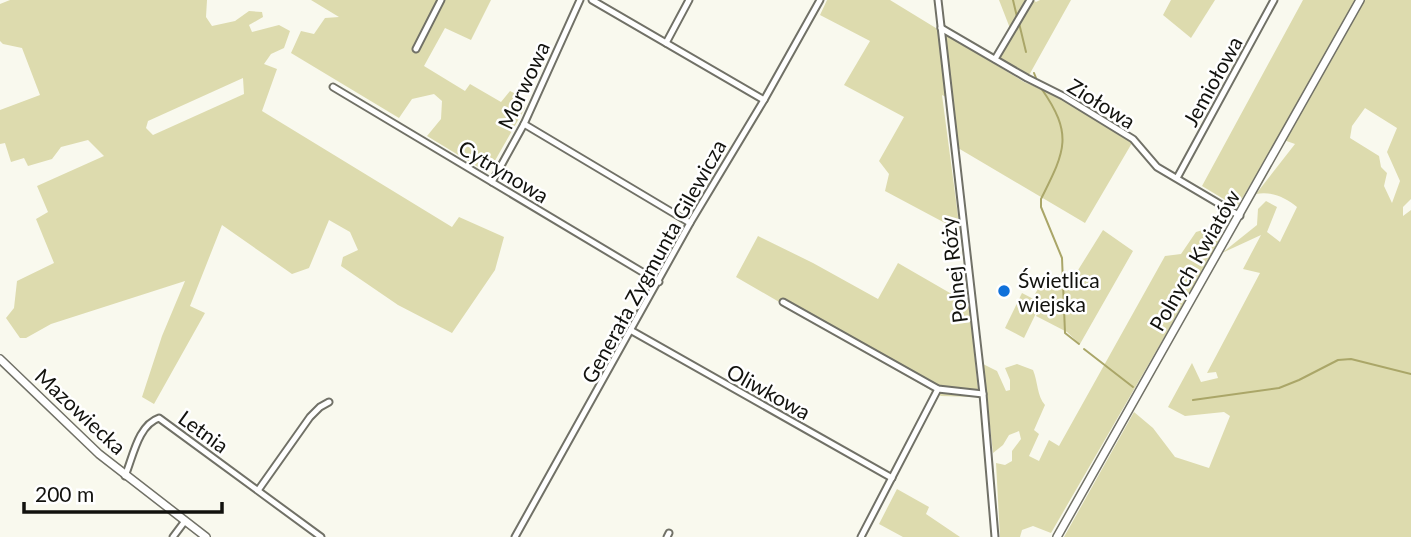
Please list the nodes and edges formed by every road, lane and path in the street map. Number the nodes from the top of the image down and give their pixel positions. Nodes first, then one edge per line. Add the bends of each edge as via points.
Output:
1 (441, 0) edge
2 (580, 0) edge
3 (592, 0) edge
4 (689, 0) edge
5 (820, 0) edge
6 (938, 0) edge
7 (1030, 0) edge
8 (1274, 0) edge
9 (1360, 0) edge
10 (941, 28) junction
11 (666, 43) junction
12 (415, 49) dead end
13 (995, 59) junction
14 (334, 88) dead end
15 (764, 100) junction
16 (524, 124) junction
17 (1177, 178) junction
18 (492, 182) junction
19 (1240, 216) junction
20 (690, 223) junction
21 (659, 282) junction
22 (783, 302) dead end
23 (632, 331) junction
24 (0, 359) edge
25 (937, 389) junction
26 (983, 394) junction
27 (329, 402) dead end
28 (125, 476) junction
29 (892, 478) junction
30 (259, 489) junction
31 (185, 521) junction
32 (516, 536) edge
33 (173, 537) edge
34 (206, 537) edge
35 (321, 537) edge
36 (862, 537) edge
37 (995, 537) edge
38 (1057, 537) edge

1 - 12 street
2 - 16 street, Morwowa
3 - 11 street
4 - 11 street
5 - 15 street, Generała Zygmunta Gilewicza
6 - 10 street, Polnej Róży
7 - 13 street
8 - 17 street, Jemiołowa
9 - 19 street, Polnych Kwiatów
10 - 13 street, Ziołowa
10 - 26 street, Polnej Róży
11 - 15 street
13 - 17 street, Ziołowa via 1133,139 1157,167
14 - 18 street, Cytrynowa
15 - 20 street, Generała Zygmunta Gilewicza
16 - 18 street, Morwowa
16 - 20 street
17 - 19 street, Ziołowa
18 - 21 street, Cytrynowa
19 - 38 street, Polnych Kwiatów
20 - 21 street, Generała Zygmunta Gilewicza
21 - 23 street, Generała Zygmunta Gilewicza
22 - 25 street
23 - 29 street, Oliwkowa
23 - 32 street, Generała Zygmunta Gilewicza
24 - 28 street, Mazowiecka
25 - 26 street
25 - 29 street
26 - 37 street, Polnej Róży
27 - 30 street via 310,417
28 - 30 street, Letnia via 142,432 149,421 159,418
28 - 31 street, Mazowiecka
29 - 36 street
30 - 35 street, Letnia
31 - 33 street
31 - 34 street, Mazowiecka

